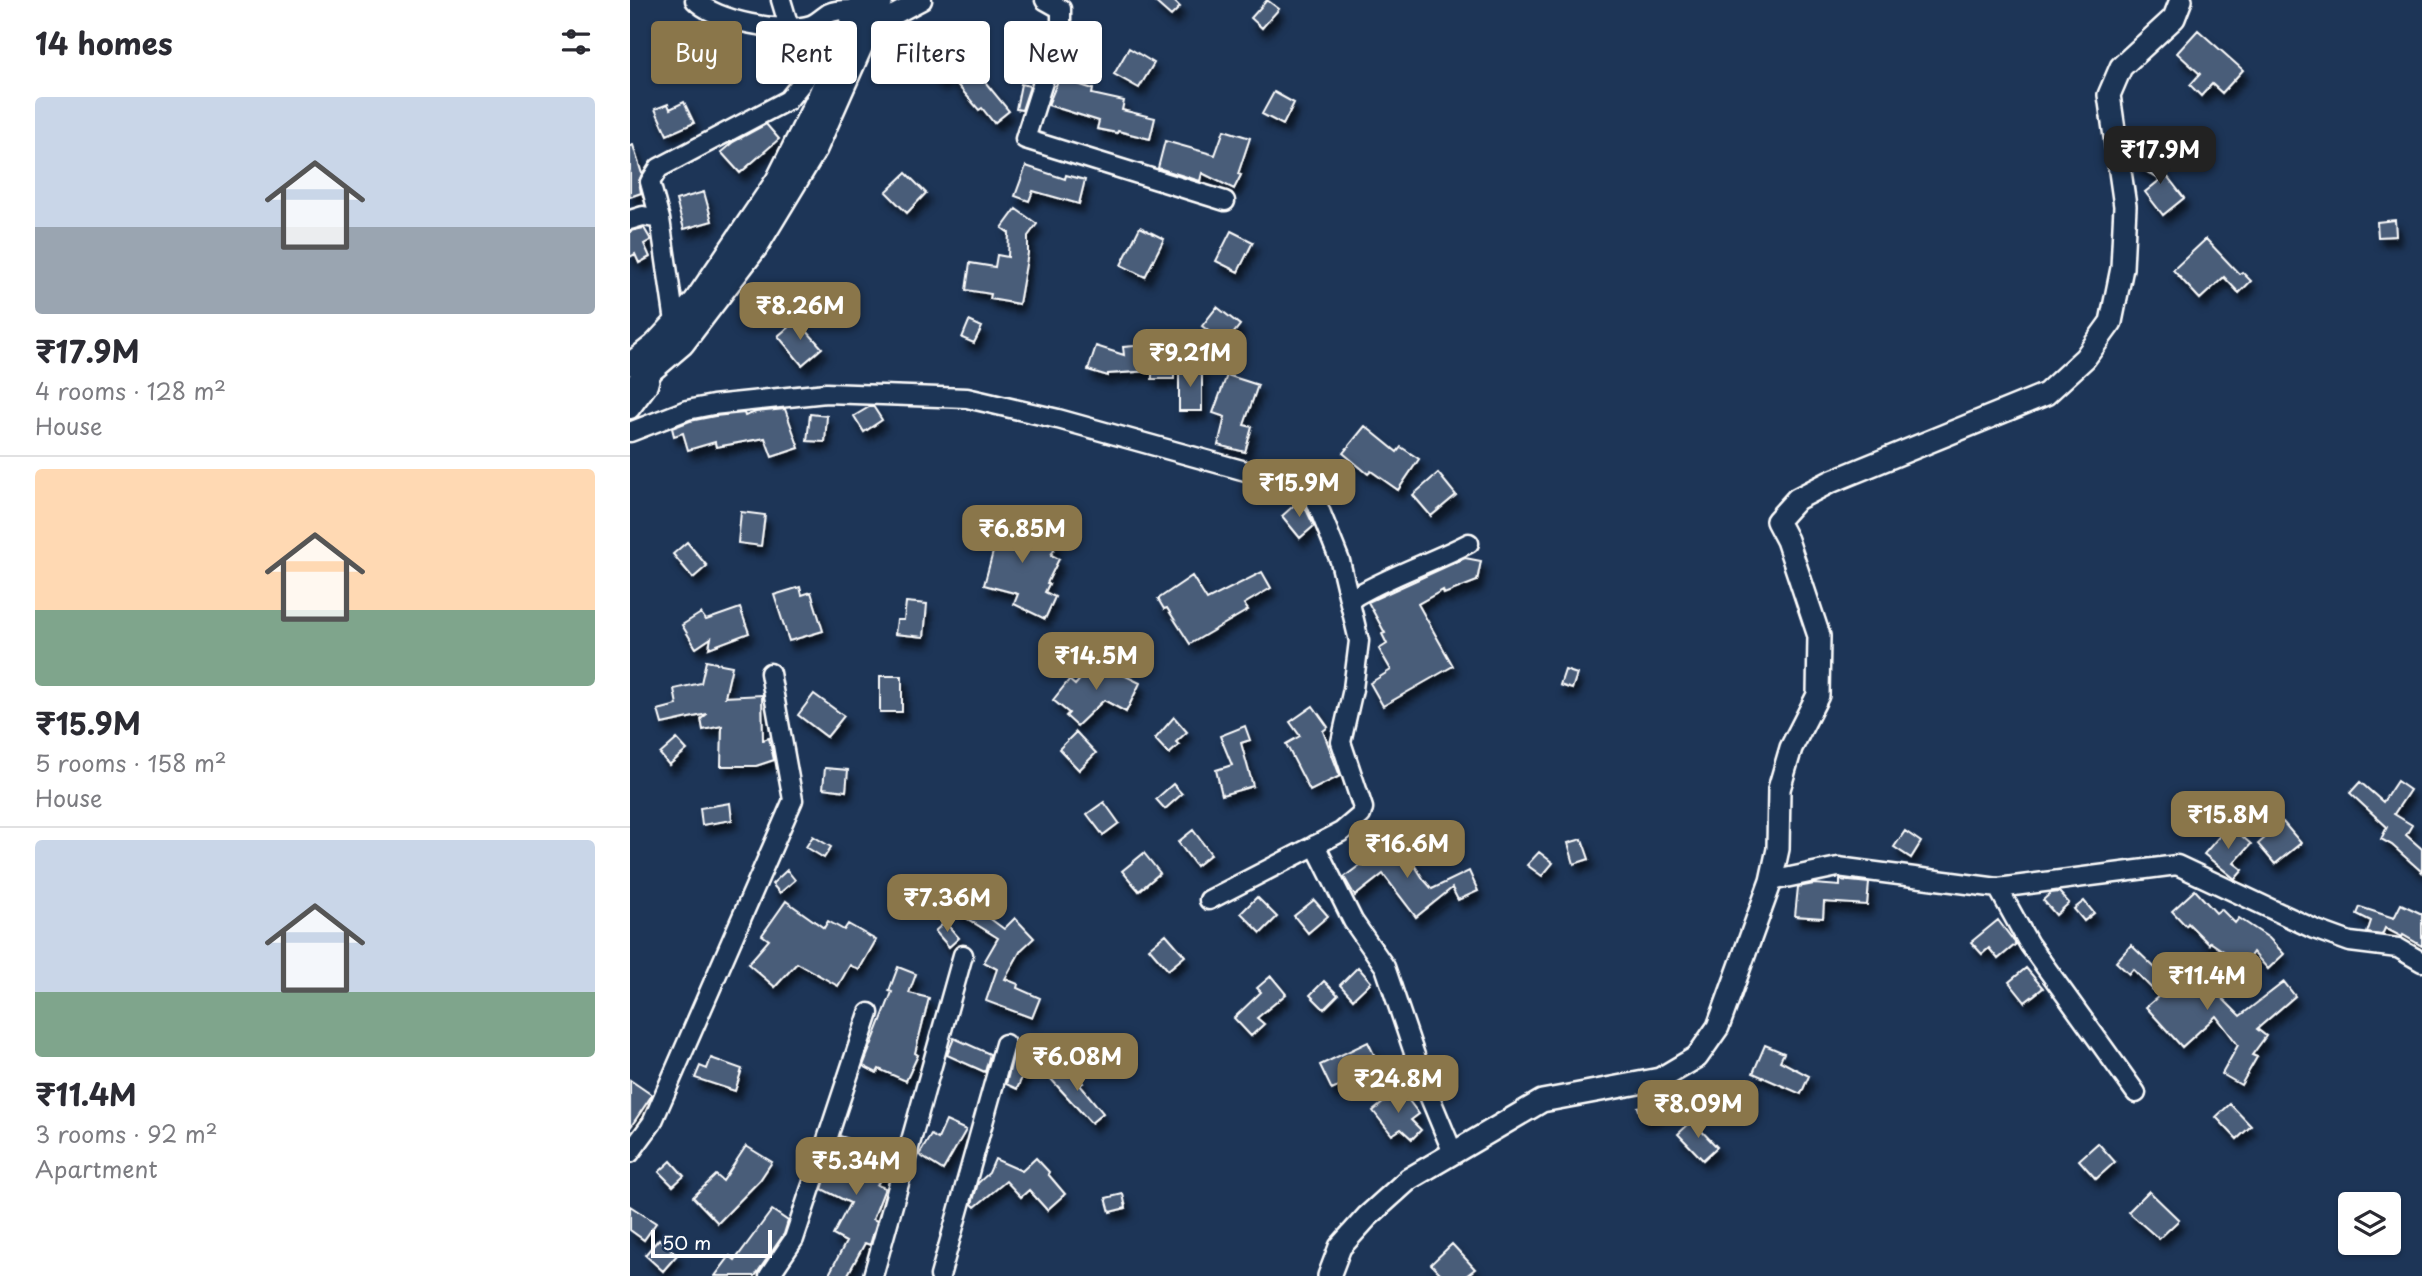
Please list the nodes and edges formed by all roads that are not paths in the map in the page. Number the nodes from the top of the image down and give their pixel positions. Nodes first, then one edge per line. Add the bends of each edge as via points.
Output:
1 (695, 0) edge
2 (781, 0) edge
3 (882, 0) edge
4 (922, 0) edge
5 (1045, 0) edge
6 (2181, 0) edge
7 (858, 5) edge
8 (787, 21) edge
9 (819, 21) edge
10 (756, 24) edge
11 (869, 28) junction
12 (801, 84) edge
13 (1225, 201) dead end
14 (660, 219) junction
15 (630, 220) edge
16 (675, 322) junction
17 (630, 364) edge
18 (651, 374) junction
19 (630, 389) edge
20 (630, 409) edge
21 (630, 432) edge
22 (1469, 542) dead end
23 (1351, 599) junction
24 (770, 673) dead end
25 (1315, 845) junction
26 (1771, 881) junction
27 (1998, 888) junction
28 (1209, 900) dead end
29 (963, 955) dead end
30 (2422, 962) edge
31 (869, 1013) dead end
32 (1004, 1044) dead end
33 (2136, 1093) dead end
34 (630, 1153) edge
35 (1453, 1153) junction
36 (769, 1276) edge
37 (873, 1276) edge
38 (940, 1276) edge
39 (1329, 1276) edge

1 - 10 street via 736,20
2 - 8 street
3 - 11 main road
4 - 11 street
5 - 13 street via 1061,9 1061,25 1025,139
6 - 26 main road via 2174,18 2122,67 2109,95 2125,206 2122,268 2111,321 2085,358 2046,394 1830,482 1797,499 1777,521 1819,636 1819,666 1818,695 1791,748 1779,789 1778,849
7 - 9 street via 836,10
7 - 16 main road via 776,180 695,301
11 - 18 main road via 816,149 789,196 713,307 684,344
12 - 14 street via 788,100 659,168 650,182
14 - 15 street via 643,216
14 - 16 street
16 - 17 main road
18 - 19 main road
18 - 20 street
21 - 23 street via 700,408 825,393 967,398 1058,419 1305,484 1316,501
22 - 23 street
23 - 25 street via 1359,641 1341,742 1363,808 1353,824
24 - 34 street via 793,800 652,1123
25 - 28 street
25 - 35 street via 1353,921 1385,967
26 - 27 street via 1838,867
26 - 35 main road via 1718,1027 1697,1057 1660,1079 1542,1101
27 - 30 street via 2177,865 2314,929 2350,942 2398,948
27 - 33 street via 2029,944
29 - 37 street
31 - 36 street via 794,1239
32 - 38 street
35 - 39 main road via 1409,1179 1367,1217 1340,1247

